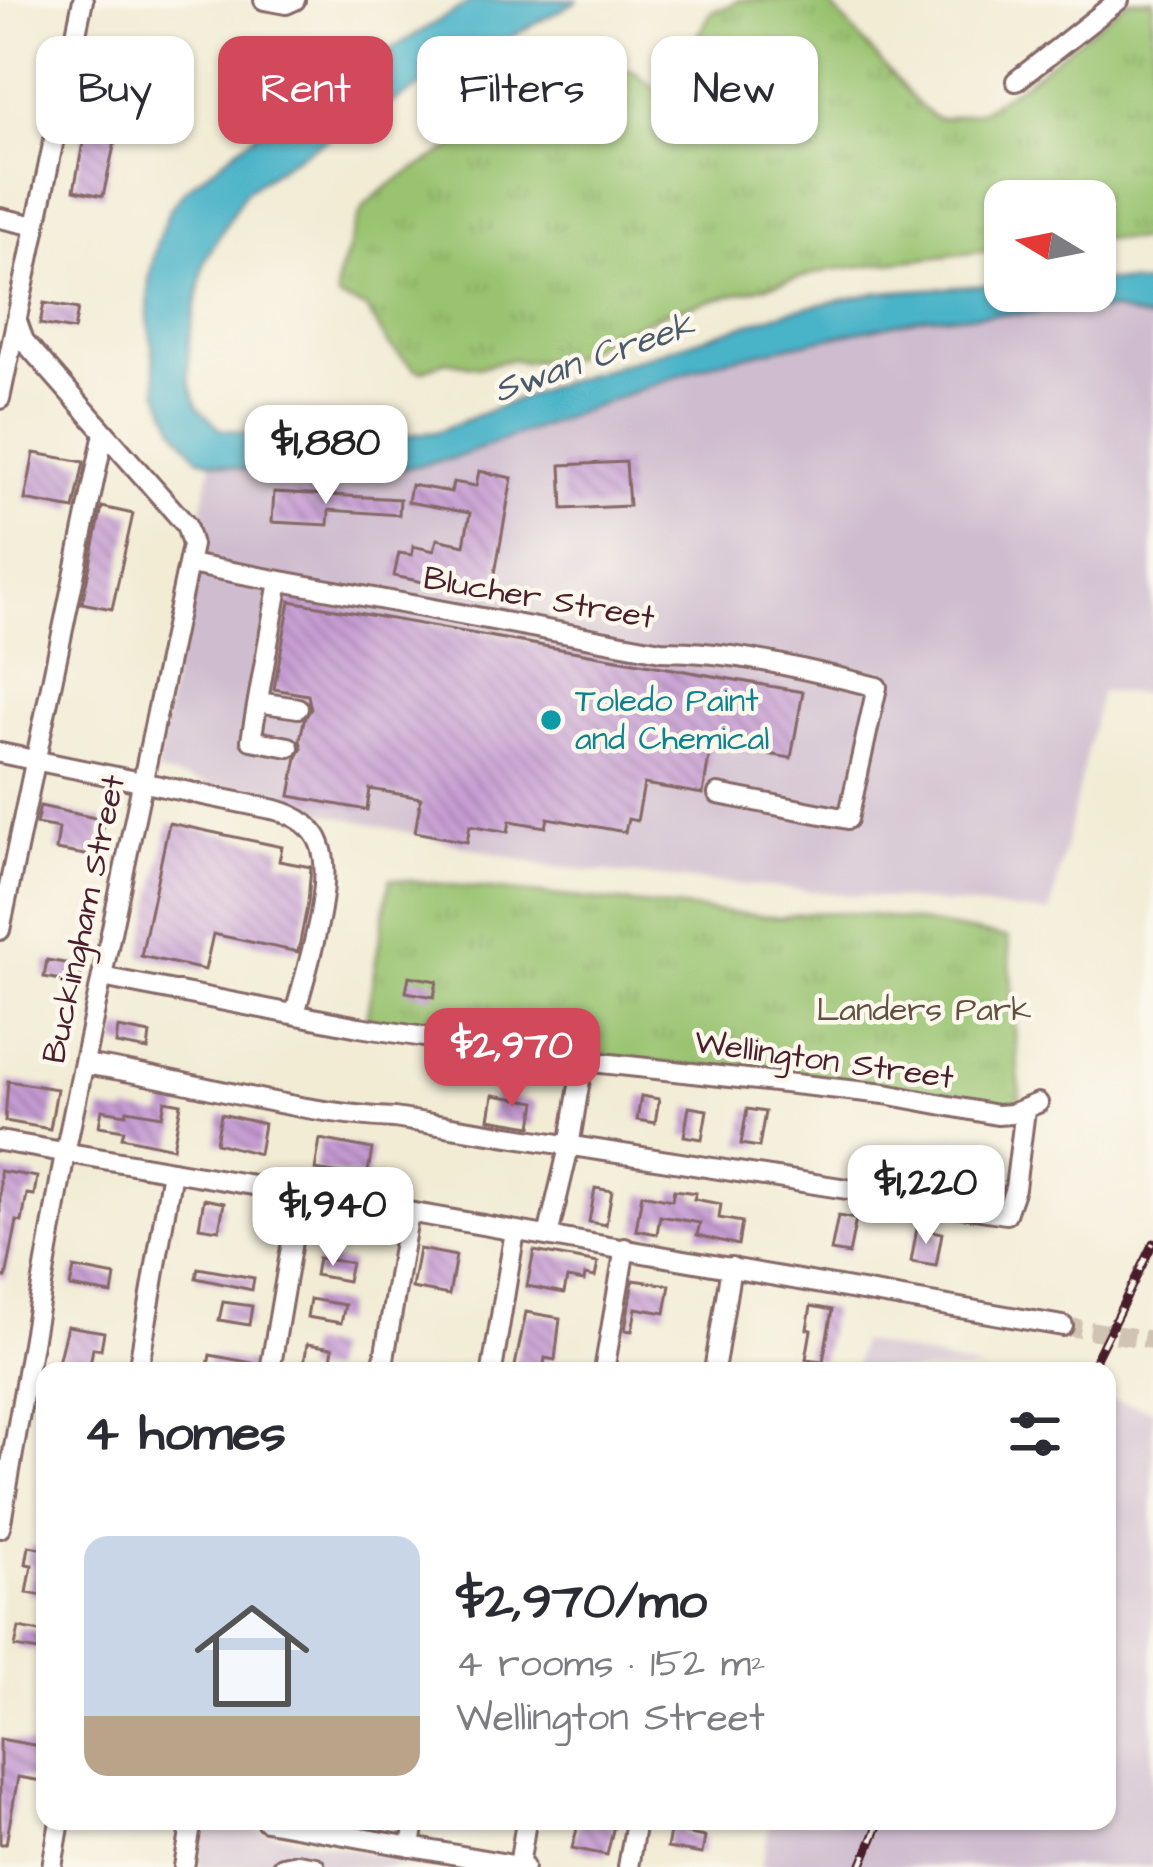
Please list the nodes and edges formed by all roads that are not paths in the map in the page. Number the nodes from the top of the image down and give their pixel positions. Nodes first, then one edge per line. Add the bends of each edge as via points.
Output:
1 (83, 0) edge
2 (264, 0) edge
3 (1119, 0) edge
4 (294, 1) edge
5 (1016, 81) dead end
6 (0, 218) edge
7 (36, 226) junction
8 (17, 321) junction
9 (0, 399) edge
10 (104, 433) junction
11 (189, 564) junction
12 (279, 581) junction
13 (258, 703) junction
14 (298, 708) dead end
15 (289, 747) dead end
16 (0, 753) edge
17 (36, 760) junction
18 (143, 782) junction
19 (718, 794) dead end
20 (0, 930) edge
21 (102, 977) junction
22 (296, 1014) junction
23 (583, 1061) junction
24 (84, 1064) junction
25 (0, 1141) edge
26 (569, 1147) junction
27 (65, 1153) junction
28 (172, 1171) junction
29 (300, 1194) junction
30 (409, 1212) junction
31 (515, 1231) junction
32 (548, 1236) junction
33 (625, 1248) junction
34 (731, 1267) junction
35 (1063, 1326) tunnel mouth
36 (139, 1362) edge
37 (272, 1362) edge
38 (384, 1362) edge
39 (493, 1362) edge
40 (606, 1362) edge
41 (715, 1362) edge
42 (0, 1528) edge
43 (58, 1830) edge
44 (190, 1830) edge
45 (331, 1830) edge
46 (414, 1830) edge
47 (523, 1830) edge
48 (634, 1830) edge
49 (411, 1847) junction
50 (512, 1866) edge
51 (52, 1867) edge
52 (184, 1867) edge
53 (282, 1867) edge
54 (315, 1867) edge
55 (628, 1867) edge

1 - 7 street
2 - 4 street
3 - 5 street
6 - 7 street
7 - 8 street
8 - 9 street
8 - 10 street via 24,341
10 - 11 street, Buckingham Street via 187,525
10 - 17 street
11 - 12 street, Blucher Street
11 - 18 street, Buckingham Street
12 - 13 street
12 - 19 street, Blucher Street via 661,651 775,662 877,687 848,819
13 - 14 street
13 - 15 street via 251,740
16 - 17 street
17 - 18 street
17 - 20 street
18 - 21 street, Buckingham Street
18 - 22 street via 290,814 313,831 326,866
21 - 22 street, Wellington Street
21 - 24 street, Buckingham Street
22 - 23 street, Wellington Street
23 - 26 street
23 - 26 street, Wellington Street via 997,1114 1031,1107 1006,1214
24 - 26 street
24 - 27 street, Buckingham Street
25 - 27 street
26 - 32 street
27 - 28 street
27 - 42 street, Buckingham Street
28 - 29 street
28 - 36 street
29 - 30 street
29 - 37 street
30 - 31 street
30 - 38 street
31 - 32 street
31 - 39 street
32 - 33 street
33 - 34 street
33 - 40 street
34 - 35 street
34 - 41 street
43 - 51 street
44 - 52 street
45 - 49 street
46 - 49 street
47 - 50 street
48 - 55 street
49 - 50 street
53 - 54 street

